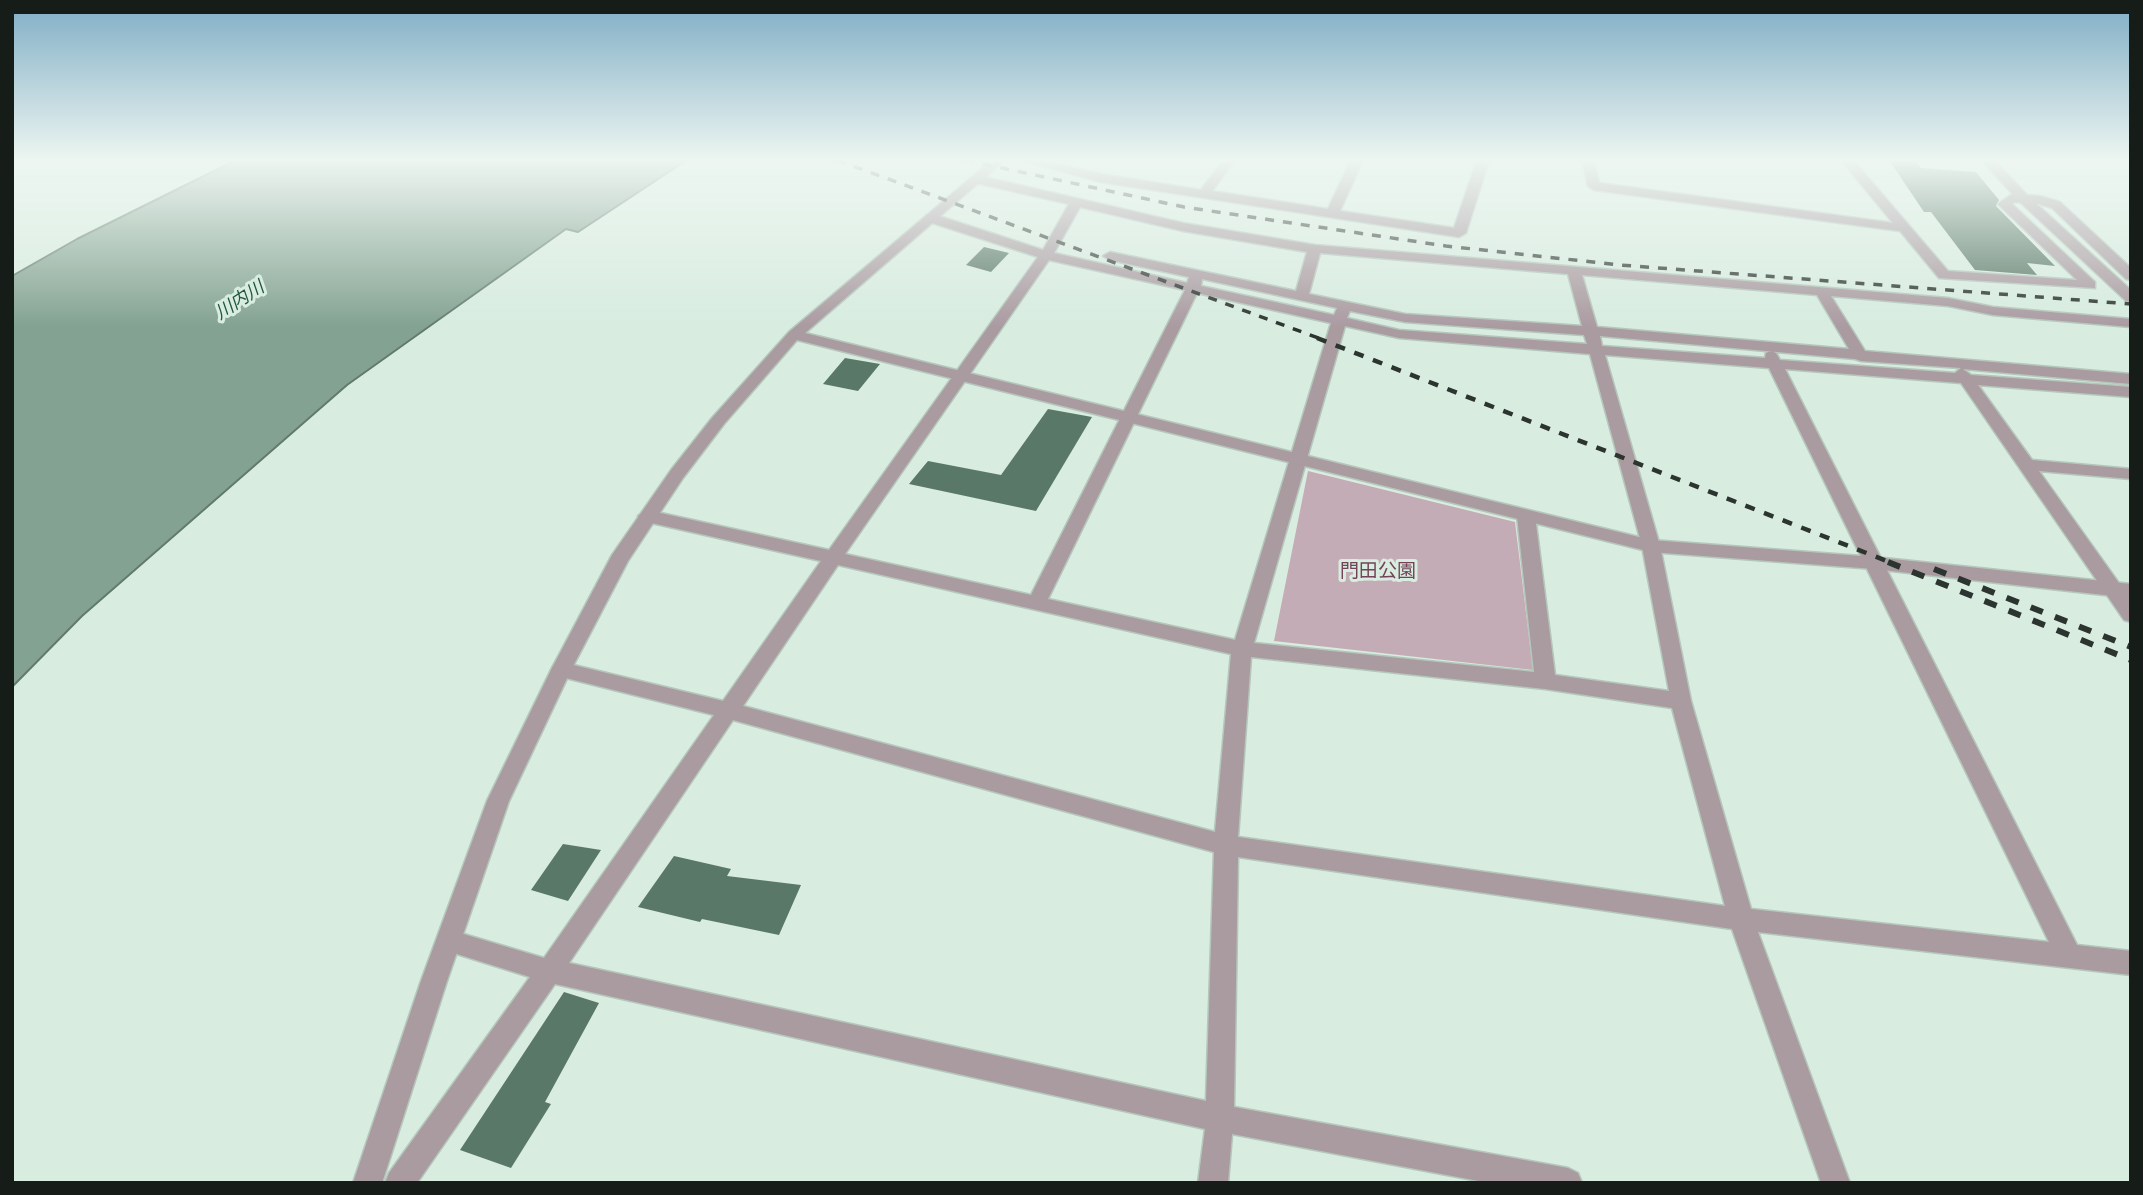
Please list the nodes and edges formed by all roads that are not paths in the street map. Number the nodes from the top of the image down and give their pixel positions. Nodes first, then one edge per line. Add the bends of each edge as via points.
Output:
1 (934, 216) edge
2 (1068, 216) edge
3 (1135, 216) edge
4 (1344, 216) edge
5 (1465, 216) edge
6 (1814, 216) edge
7 (1894, 216) edge
8 (2016, 216) edge
9 (2042, 216) edge
10 (2067, 216) edge
11 (931, 218) junction
12 (1904, 228) junction
13 (1315, 249) junction
14 (1049, 250) junction
15 (1574, 271) junction
16 (2131, 276) edge
17 (1195, 280) junction
18 (1821, 291) junction
19 (1301, 296) junction
20 (2131, 298) edge
21 (1343, 313) junction
22 (2131, 323) edge
23 (1592, 331) junction
24 (794, 335) junction
25 (1598, 351) junction
26 (1771, 356) junction
27 (1861, 356) junction
28 (1956, 363) junction
29 (960, 378) junction
30 (2131, 379) edge
31 (1967, 381) junction
32 (2131, 392) edge
33 (1128, 418) junction
34 (1296, 460) junction
35 (2027, 465) junction
36 (2131, 474) edge
37 (647, 516) junction
38 (1526, 516) junction
39 (1651, 546) junction
40 (833, 558) junction
41 (1874, 563) junction
42 (2122, 590) edge
43 (1037, 602) junction
44 (2131, 615) edge
45 (1242, 649) junction
46 (561, 670) junction
47 (1545, 681) junction
48 (1681, 701) junction
49 (728, 710) junction
50 (1226, 845) junction
51 (1741, 919) junction
52 (450, 942) junction
53 (2068, 954) junction
54 (2131, 962) edge
55 (549, 971) junction
56 (1220, 1118) junction
57 (367, 1183) edge
58 (399, 1183) edge
59 (1213, 1183) edge
60 (1568, 1183) edge
61 (1836, 1183) edge

1 - 11 street
2 - 14 street
3 - 13 street
4 - 5 street via 1459,233
6 - 12 street
7 - 12 street
8 - 12 street via 2090,285 1944,275
9 - 20 street
10 - 16 street
11 - 14 street
11 - 24 street
13 - 15 street
13 - 19 street
14 - 17 street
14 - 29 street
15 - 18 street
15 - 23 street
17 - 19 street
17 - 21 street
17 - 33 street
18 - 22 street
18 - 27 street
19 - 21 street
21 - 23 street
21 - 25 street via 1399,334
21 - 34 street
23 - 25 street
23 - 26 street
24 - 29 street
24 - 37 street via 718,421
25 - 26 street
25 - 39 street
26 - 27 street
26 - 31 street
26 - 41 street
27 - 28 street
28 - 30 street
28 - 31 street
29 - 33 street
29 - 40 street
31 - 32 street
31 - 35 street
33 - 34 street
33 - 43 street
34 - 38 street
34 - 45 street
35 - 36 street
35 - 42 street
37 - 40 street
37 - 46 street
38 - 39 street
38 - 47 street
39 - 41 street
39 - 48 street
40 - 43 street
40 - 49 street
41 - 42 street
41 - 53 street
42 - 44 street
43 - 45 street
45 - 47 street
45 - 50 street
46 - 49 street
46 - 52 street via 498,801
47 - 48 street
48 - 51 street
49 - 50 street
49 - 55 street
50 - 51 street
50 - 56 street
51 - 53 street
51 - 61 street
52 - 55 street
52 - 57 street
53 - 54 street
55 - 56 street
55 - 58 street
56 - 59 street
56 - 60 street

